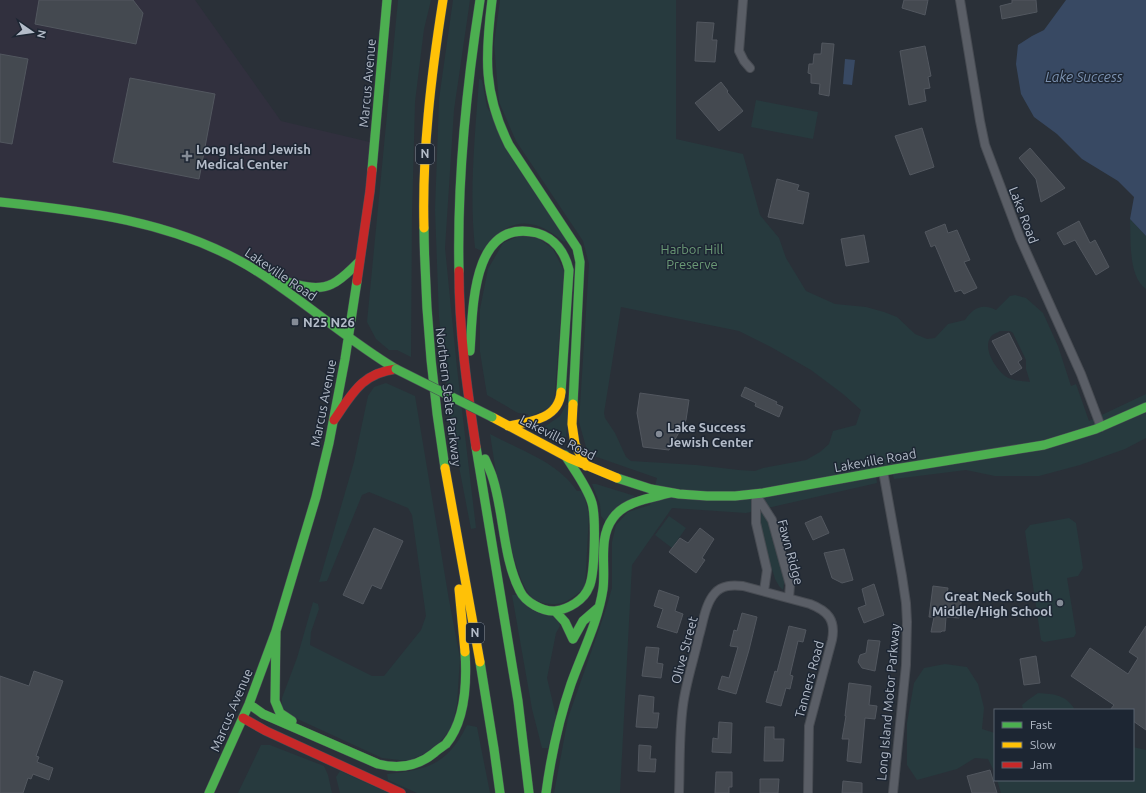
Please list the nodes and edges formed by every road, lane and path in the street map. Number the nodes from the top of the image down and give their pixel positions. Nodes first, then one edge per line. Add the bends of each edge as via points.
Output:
1 (387, 0) edge
2 (443, 0) edge
3 (480, 0) edge
4 (492, 0) edge
5 (743, 0) edge
6 (960, 0) edge
7 (750, 68) dead end
8 (0, 202) edge
9 (359, 262) junction
10 (262, 275) junction
11 (348, 336) junction
12 (396, 369) junction
13 (467, 386) junction
14 (1146, 407) edge
15 (334, 420) junction
16 (473, 425) junction
17 (508, 426) junction
18 (1101, 428) junction
19 (565, 456) junction
20 (586, 466) junction
21 (883, 471) junction
22 (670, 493) junction
23 (756, 495) junction
24 (457, 536) junction
25 (764, 591) junction
26 (790, 598) junction
27 (598, 608) junction
28 (555, 610) junction
29 (276, 631) junction
30 (249, 704) junction
31 (243, 718) junction
32 (311, 734) junction
33 (209, 793) edge
34 (401, 793) edge
35 (500, 793) edge
36 (529, 793) edge
37 (546, 793) edge
38 (679, 793) edge
39 (808, 793) edge
40 (893, 793) edge

1 - 9 main road, Marcus Avenue via 370,191
2 - 24 main road, Northern State Parkway / N via 428,117 423,232 429,347 440,440
3 - 13 main road, Northern State Parkway via 467,84 459,181 459,293
4 - 20 main road via 487,70 494,113 509,145 573,241 580,262 572,424 575,444
5 - 7 street via 739,51
6 - 18 street, Lake Road via 985,146 1020,238 1081,374
8 - 10 main road, Lakeville Road via 97,214 182,235 226,254
9 - 10 main road via 338,280 323,287
9 - 11 main road, Marcus Avenue
10 - 11 main road, Lakeville Road
11 - 12 main road, Lakeville Road
11 - 15 main road, Marcus Avenue
12 - 15 main road via 366,379
12 - 17 main road, Lakeville Road, bridge
13 - 16 main road, Northern State Parkway
13 - 17 main road via 475,296 484,258 496,241 511,232 527,231 545,235 560,248 569,270 560,400 547,416
14 - 18 main road, Lakeville Road
15 - 29 main road, Marcus Avenue via 316,497
16 - 28 main road via 493,479 503,535 517,585 524,597 533,605
16 - 36 main road, Northern State Parkway via 516,689
17 - 19 main road, Lakeville Road
18 - 21 main road, Lakeville Road via 1044,444
19 - 20 main road, Lakeville Road
19 - 28 main road via 588,491 592,503 592,577 583,598 573,605
20 - 22 main road, Lakeville Road via 632,484
21 - 23 main road, Lakeville Road
21 - 40 street, Long Island Motor Parkway via 904,590 907,622
22 - 23 main road, Lakeville Road via 712,497
22 - 27 main road via 627,506 611,520 606,534 603,586
23 - 25 street, Fawn Ridge via 756,523 768,570
23 - 26 street, Fawn Ridge via 772,520 790,585
24 - 32 main road via 465,686 462,713 450,739 424,760 413,765 395,767 373,763
24 - 35 main road, Northern State Parkway / N via 488,704
25 - 26 street, Olive Street
25 - 38 street, Olive Street via 743,586 723,587 714,594 708,606 683,703
26 - 39 street, Tanners Road via 821,608 829,617 833,628 809,726
27 - 28 main road via 583,621 573,639 565,622
27 - 37 main road via 561,717
29 - 30 main road, Marcus Avenue
29 - 32 main road via 276,706 284,716
30 - 31 main road, Marcus Avenue
30 - 32 main road via 264,714
31 - 33 main road, Marcus Avenue
31 - 34 main road

